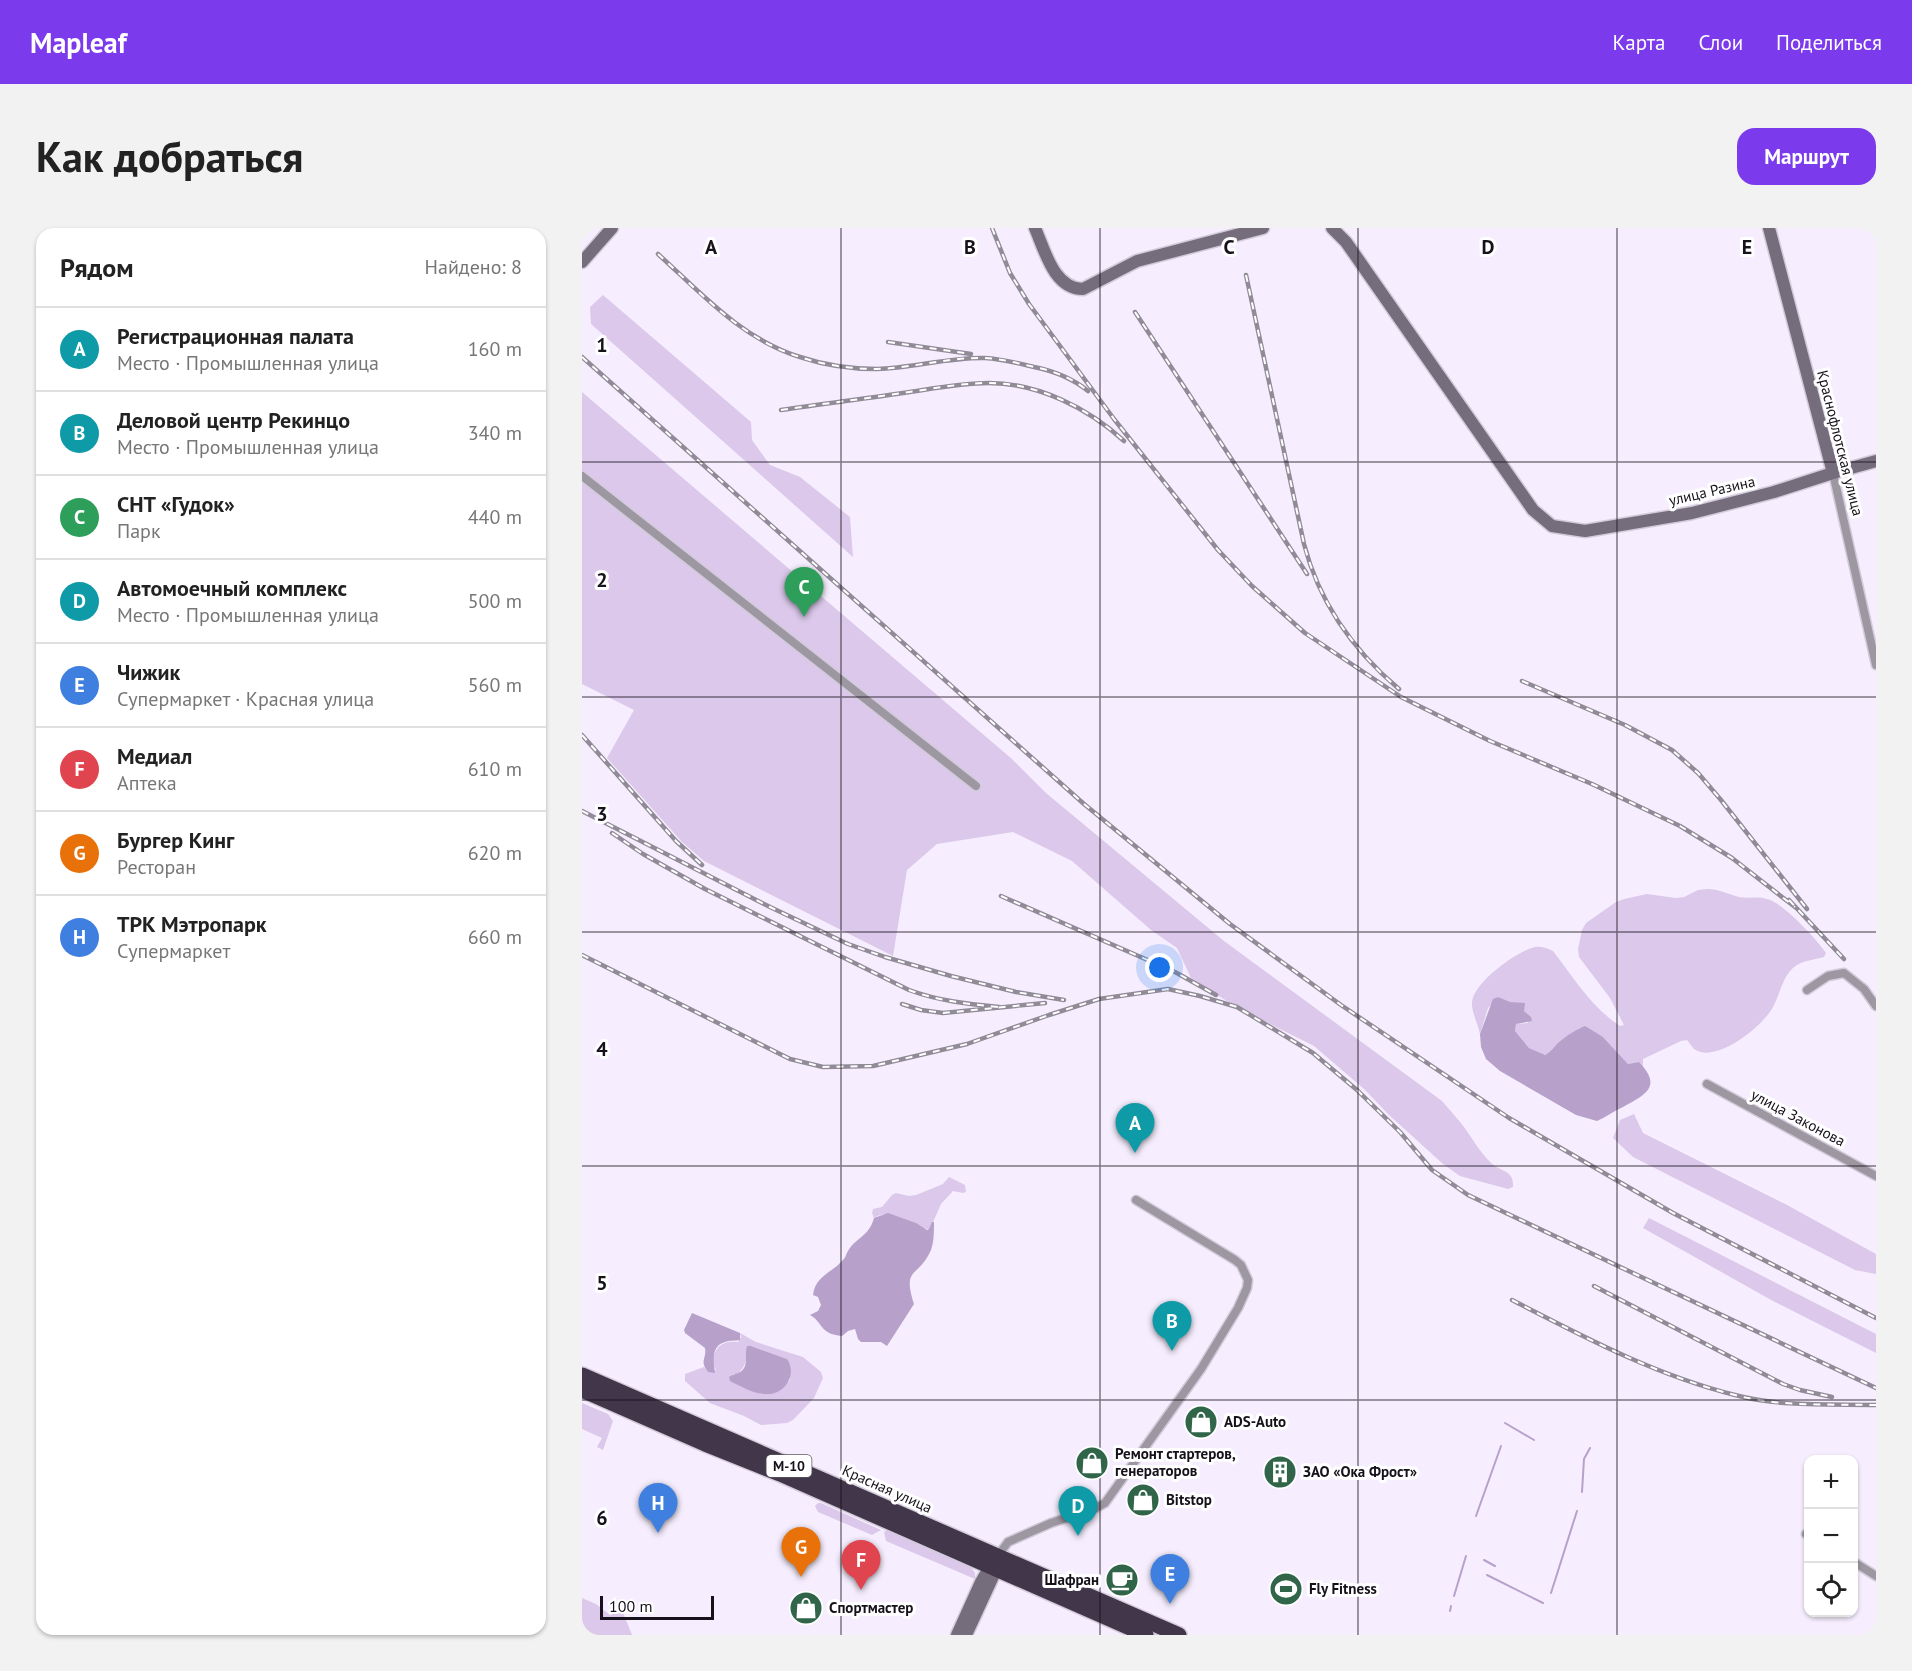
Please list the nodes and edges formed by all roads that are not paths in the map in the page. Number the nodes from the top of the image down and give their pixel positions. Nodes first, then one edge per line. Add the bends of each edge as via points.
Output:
1 (612, 228) edge
2 (1035, 228) edge
3 (1263, 228) edge
4 (1332, 228) edge
5 (1769, 228) edge
6 (582, 262) edge
7 (1876, 461) edge
8 (1833, 473) junction
9 (582, 476) edge
10 (1876, 665) edge
11 (976, 786) dead end
12 (1807, 990) dead end
13 (1876, 1006) edge
14 (1707, 1084) dead end
15 (1876, 1176) edge
16 (1136, 1200) dead end
17 (582, 1375) edge
18 (582, 1390) edge
19 (968, 1557) junction
20 (1856, 1563) edge
21 (994, 1564) junction
22 (1876, 1576) edge
23 (1026, 1583) junction
24 (985, 1585) junction
25 (957, 1635) edge
26 (966, 1635) edge
27 (1146, 1635) edge
28 (1179, 1635) edge

1 - 6 street
2 - 3 street via 1056,274 1068,286 1083,289 1137,261
4 - 8 street, улица Разина via 1346,242 1533,510 1552,526 1586,531 1692,513
5 - 8 street, Краснофлотская улица
7 - 8 street, улица Разина
8 - 10 street, Краснофлотская улица
9 - 11 street
12 - 13 street via 1828,976 1844,973 1864,989
14 - 15 street, улица Законова
16 - 21 street via 1235,1260 1248,1280 1247,1288 1201,1369 1105,1503 1008,1542
17 - 21 highway, Красная улица / М-10
18 - 19 highway, Красная улица / М-10
19 - 21 highway, Красная улица / М-10
19 - 24 street
20 - 22 street
21 - 23 highway, Красная улица / М-10
21 - 24 street
21 - 28 highway, Красная улица / М-10
23 - 24 street via 1010,1580
23 - 27 highway, Красная улица / М-10
24 - 25 street
24 - 26 street

